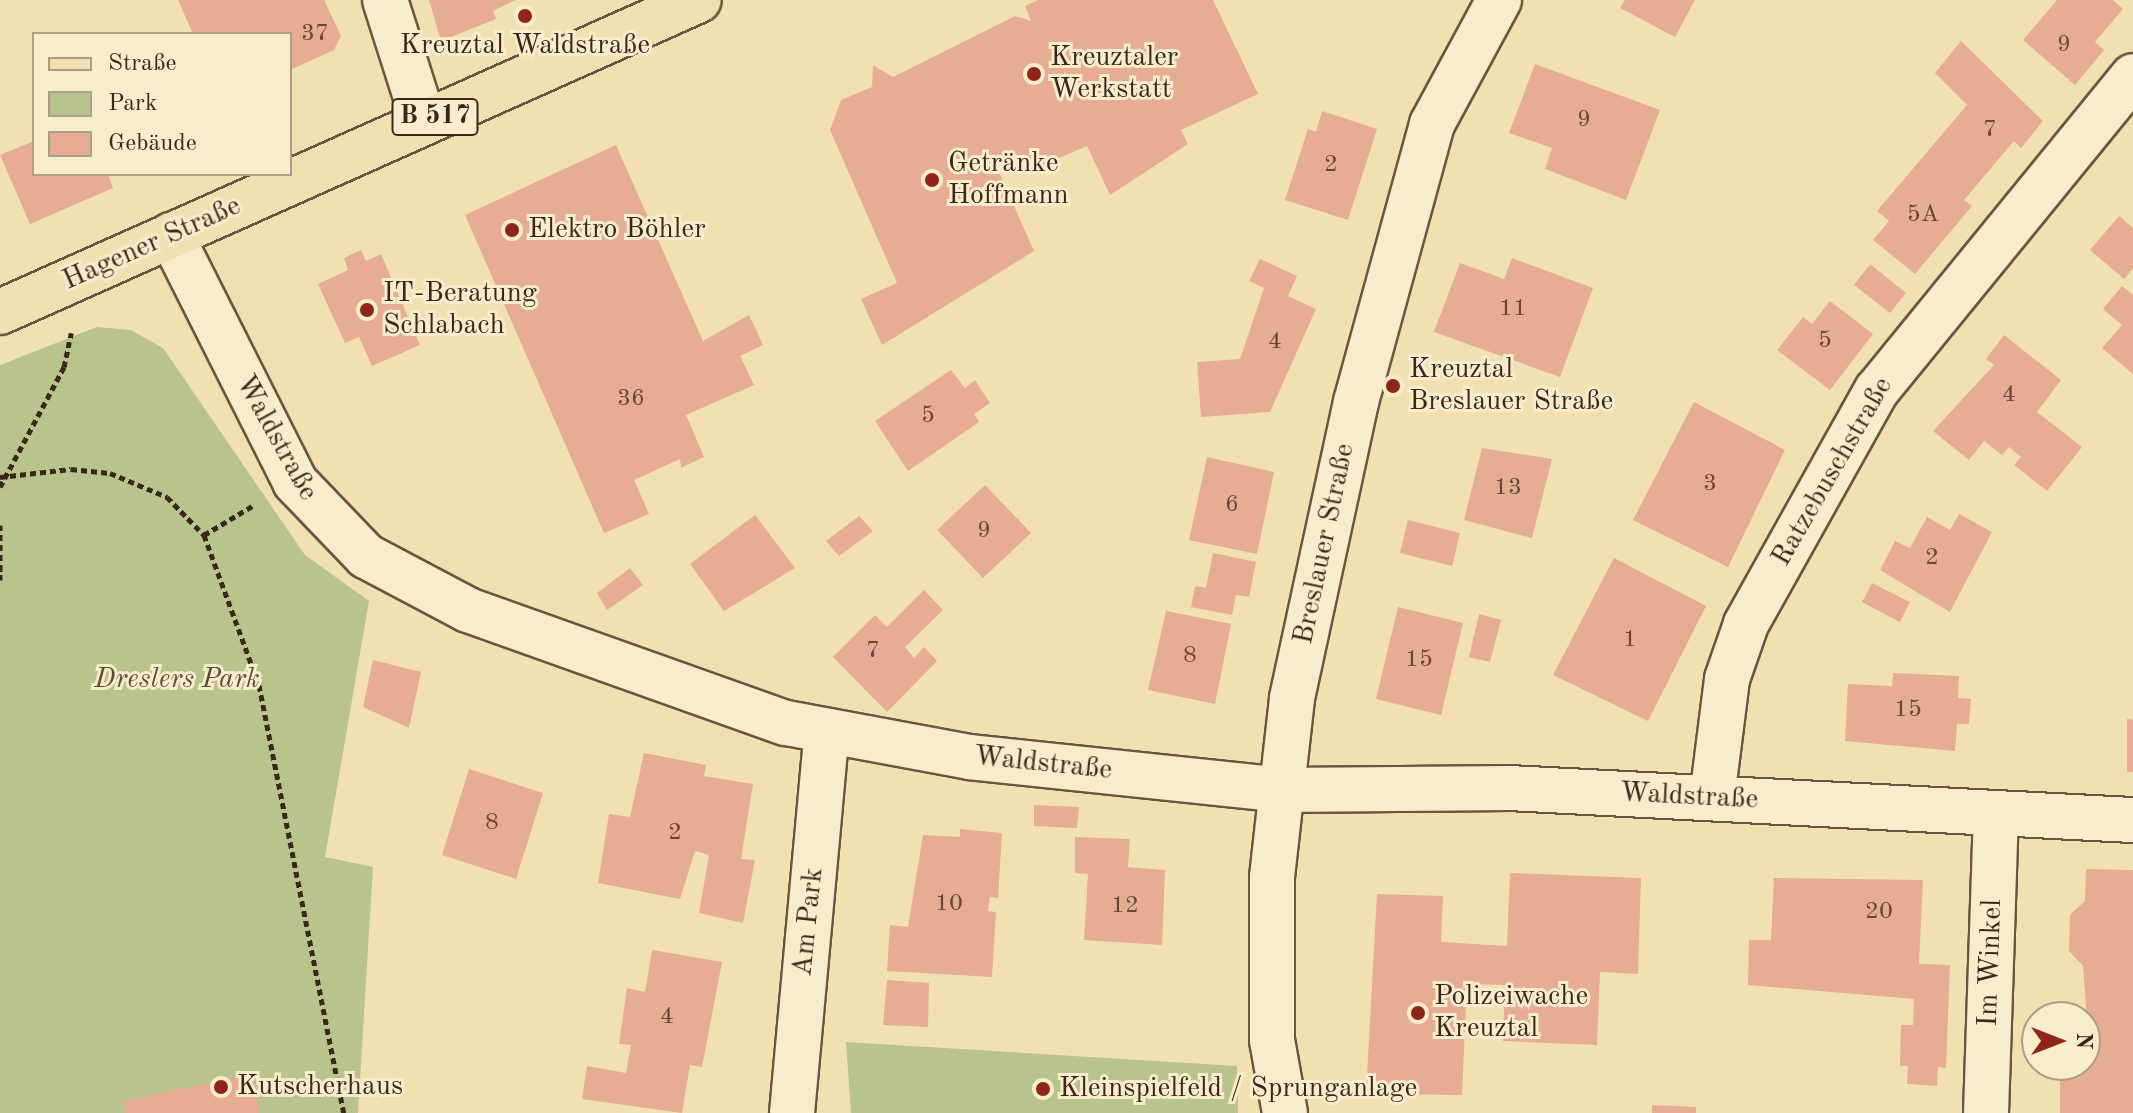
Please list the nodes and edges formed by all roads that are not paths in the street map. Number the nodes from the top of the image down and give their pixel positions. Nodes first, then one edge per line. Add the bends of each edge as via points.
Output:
1 (385, 0) edge
2 (699, 0) edge
3 (1499, 0) edge
4 (2133, 76) edge
5 (424, 122) junction
6 (171, 235) junction
7 (0, 312) edge
8 (827, 731) junction
9 (1282, 790) junction
10 (1712, 798) junction
11 (1996, 813) junction
12 (2133, 820) edge
13 (792, 1113) edge
14 (1285, 1113) edge
15 (1986, 1113) edge

1 - 5 street
2 - 5 main road, Hagener Straße / B 517
3 - 9 street, Breslauer Straße via 1432,124 1295,683
4 - 10 street, Ratzebuschstraße via 1877,390 1746,624 1727,679
5 - 6 main road, Hagener Straße / B 517
6 - 7 main road, Hagener Straße / B 517
6 - 8 street, Waldstraße via 295,482 366,556 443,599 786,723
8 - 9 street, Waldstraße via 969,757
8 - 13 street, Am Park
9 - 10 street, Waldstraße via 1509,788
9 - 14 street, Breslauer Straße via 1272,877 1272,1040
10 - 11 street, Waldstraße
11 - 12 street, Waldstraße
11 - 15 street, Im Winkel

